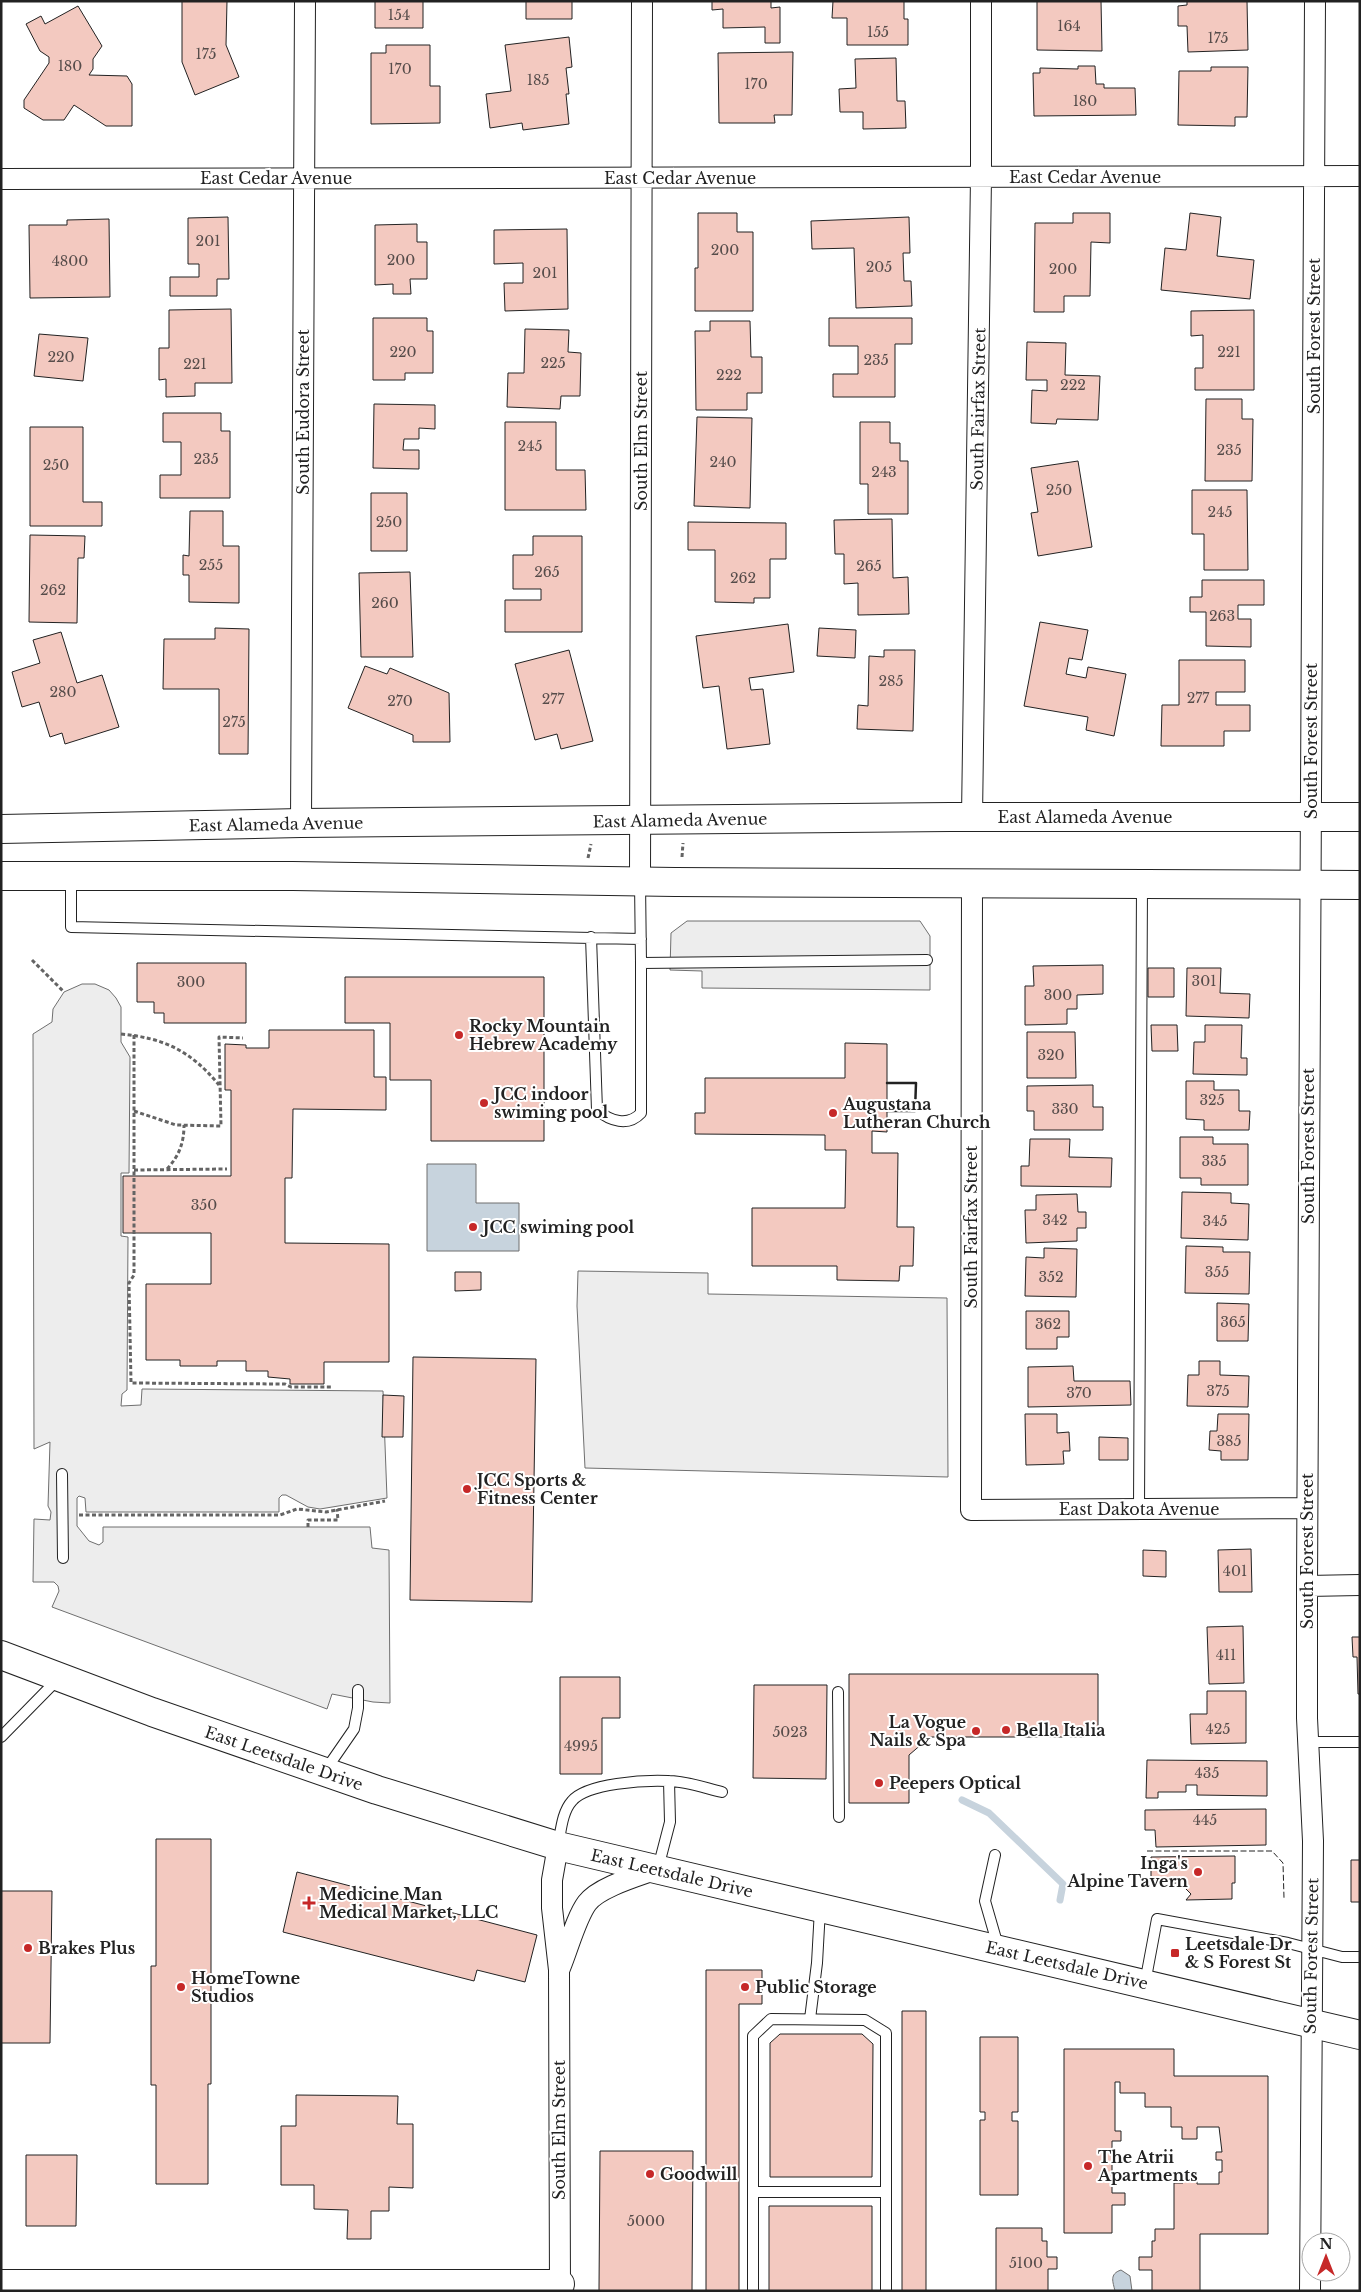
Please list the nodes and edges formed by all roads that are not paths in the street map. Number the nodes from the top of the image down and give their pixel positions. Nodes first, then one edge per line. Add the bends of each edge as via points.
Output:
1 (305, 1) edge
2 (642, 1) edge
3 (981, 1) edge
4 (1315, 1) edge
5 (1315, 176) junction
6 (1360, 176) edge
7 (981, 177) junction
8 (305, 178) junction
9 (642, 178) junction
10 (1, 179) edge
11 (972, 817) junction
12 (1310, 817) junction
13 (1360, 817) edge
14 (640, 820) junction
15 (301, 823) junction
16 (1, 829) edge
17 (1, 876) edge
18 (71, 876) junction
19 (640, 882) junction
20 (972, 884) junction
21 (1142, 884) junction
22 (1310, 885) junction
23 (1360, 885) edge
24 (590, 937) junction
25 (641, 939) junction
26 (927, 960) dead end
27 (641, 963) junction
28 (62, 1474) dead end
29 (1307, 1508) junction
30 (1139, 1509) junction
31 (970, 1510) joint
32 (64, 1558) dead end
33 (1360, 1585) edge
34 (1307, 1586) junction
35 (1, 1655) edge
36 (59, 1678) junction
37 (358, 1690) dead end
38 (838, 1692) dead end
39 (1, 1737) edge
40 (1309, 1742) junction
41 (1360, 1742) edge
42 (324, 1772) junction
43 (669, 1780) junction
44 (722, 1792) dead end
45 (839, 1816) dead end
46 (558, 1846) junction
47 (996, 1855) dead end
48 (657, 1869) junction
49 (820, 1908) junction
50 (999, 1950) junction
51 (1312, 1950) junction
52 (1360, 1957) edge
53 (559, 1970) junction
54 (1144, 1984) junction
55 (810, 2019) junction
56 (1311, 2023) junction
57 (1360, 2035) edge
58 (753, 2192) junction
59 (886, 2192) junction
60 (1, 2284) edge
61 (296, 2287) edge
62 (327, 2287) edge
63 (560, 2287) edge
64 (753, 2291) edge
65 (886, 2291) edge
66 (1310, 2291) edge

1 - 8 street, South Eudora Street
2 - 9 street, South Elm Street
3 - 7 street, South Fairfax Street
4 - 5 street, South Forest Street
5 - 6 street, East Cedar Avenue
5 - 7 street, East Cedar Avenue
5 - 12 street, South Forest Street
7 - 9 street, East Cedar Avenue
7 - 11 street, South Fairfax Street
8 - 9 street, East Cedar Avenue
8 - 10 street, East Cedar Avenue
8 - 15 street, South Eudora Street
9 - 14 street, South Elm Street
11 - 12 main road, East Alameda Avenue
11 - 14 main road, East Alameda Avenue
12 - 13 main road, East Alameda Avenue
12 - 22 street, South Forest Street
14 - 15 main road, East Alameda Avenue
14 - 19 street, South Elm Street
15 - 16 main road, East Alameda Avenue
17 - 18 main road
18 - 19 main road
18 - 24 lane via 72,927
19 - 20 main road
19 - 25 lane
20 - 21 main road
20 - 31 street, South Fairfax Street
21 - 22 main road
21 - 30 lane
22 - 23 main road
22 - 29 street, South Forest Street
24 - 25 lane
24 - 27 lane via 597,1110 607,1119 624,1122 641,1113
25 - 27 lane
26 - 27 lane
28 - 32 lane
29 - 30 street, East Dakota Avenue
29 - 34 street, South Forest Street
30 - 31 street, East Dakota Avenue
33 - 34 street
34 - 40 street, South Forest Street
35 - 36 main road, East Leetsdale Drive
36 - 39 lane
36 - 42 main road, East Leetsdale Drive
37 - 42 lane via 354,1729
38 - 45 lane
40 - 41 lane
40 - 51 street, South Forest Street via 1313,1841
42 - 46 main road, East Leetsdale Drive
43 - 44 lane
43 - 46 lane via 586,1790 572,1801 565,1813
43 - 48 lane via 670,1822
46 - 48 main road, East Leetsdale Drive
46 - 53 street, South Elm Street via 552,1880 552,1908
47 - 50 lane via 985,1901
48 - 49 main road, East Leetsdale Drive
48 - 53 street, South Elm Street via 602,1891 588,1901
49 - 50 main road, East Leetsdale Drive
49 - 55 lane
50 - 54 main road, East Leetsdale Drive
51 - 52 lane via 1342,1957
51 - 54 lane via 1157,1919
51 - 56 street, South Forest Street
53 - 63 street, South Elm Street
54 - 56 main road, East Leetsdale Drive
55 - 58 lane via 772,2019 753,2036
55 - 59 lane via 865,2020 886,2033
56 - 57 main road, East Leetsdale Drive
56 - 66 street, South Forest Street
58 - 59 lane
58 - 64 lane
59 - 65 lane
60 - 61 main road
61 - 62 main road
62 - 63 main road

